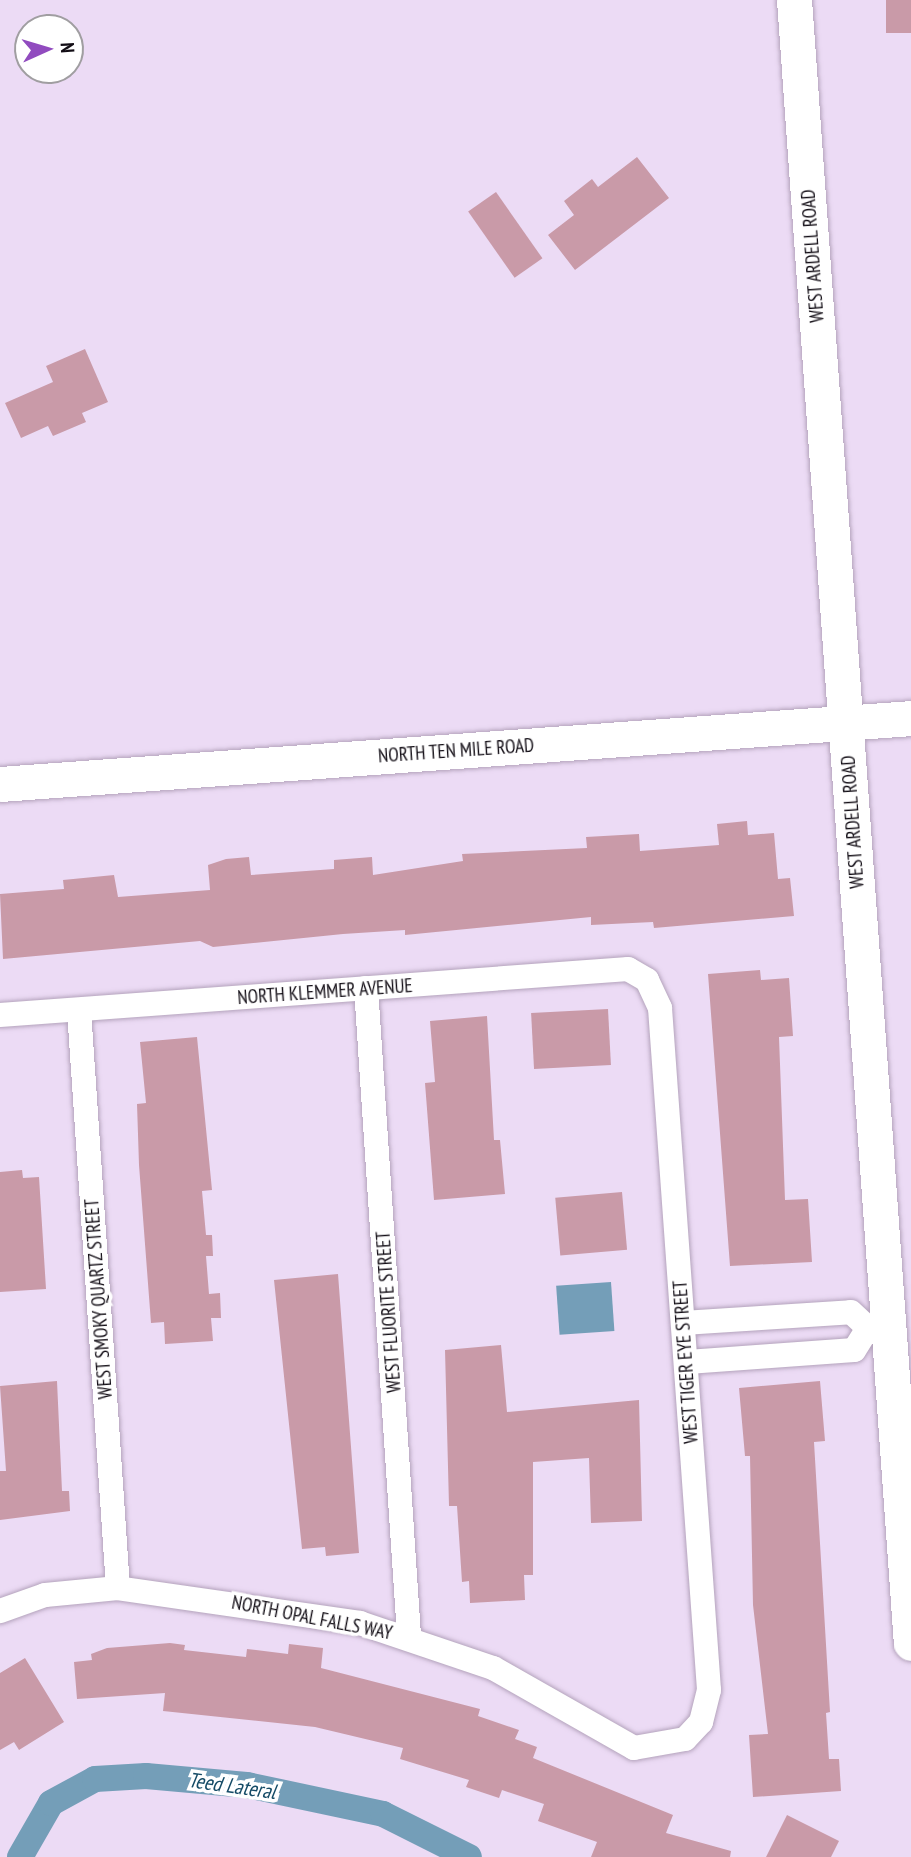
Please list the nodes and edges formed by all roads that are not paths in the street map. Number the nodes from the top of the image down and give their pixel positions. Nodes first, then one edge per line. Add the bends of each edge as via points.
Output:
1 (794, 0) edge
2 (911, 718) edge
3 (846, 723) junction
4 (0, 784) edge
5 (647, 981) joint
6 (366, 988) junction
7 (79, 1010) junction
8 (0, 1015) edge
9 (684, 1323) junction
10 (889, 1327) edge
11 (687, 1362) junction
12 (118, 1588) junction
13 (0, 1611) edge
14 (409, 1636) junction
15 (911, 1643) edge
16 (685, 1739) joint

1 - 3 street, WEST ARDELL ROAD
2 - 3 street, NORTH TEN MILE ROAD
3 - 4 street, NORTH TEN MILE ROAD
3 - 10 street, WEST ARDELL ROAD
5 - 6 street, NORTH KLEMMER AVENUE via 628,969
5 - 9 street, WEST TIGER EYE STREET via 660,1007
6 - 7 street, NORTH KLEMMER AVENUE
6 - 14 street, WEST FLUORITE STREET
7 - 8 street, NORTH KLEMMER AVENUE
7 - 12 street, WEST SMOKY QUARTZ STREET
9 - 10 street via 851,1312
9 - 11 street, WEST TIGER EYE STREET
10 - 11 street via 854,1350
10 - 15 street, WEST ARDELL ROAD
11 - 16 street, WEST TIGER EYE STREET via 709,1690 701,1722
12 - 13 street, NORTH OPAL FALLS WAY via 45,1595
12 - 14 street, NORTH OPAL FALLS WAY via 360,1623
14 - 16 street, NORTH OPAL FALLS WAY via 493,1668 634,1748

